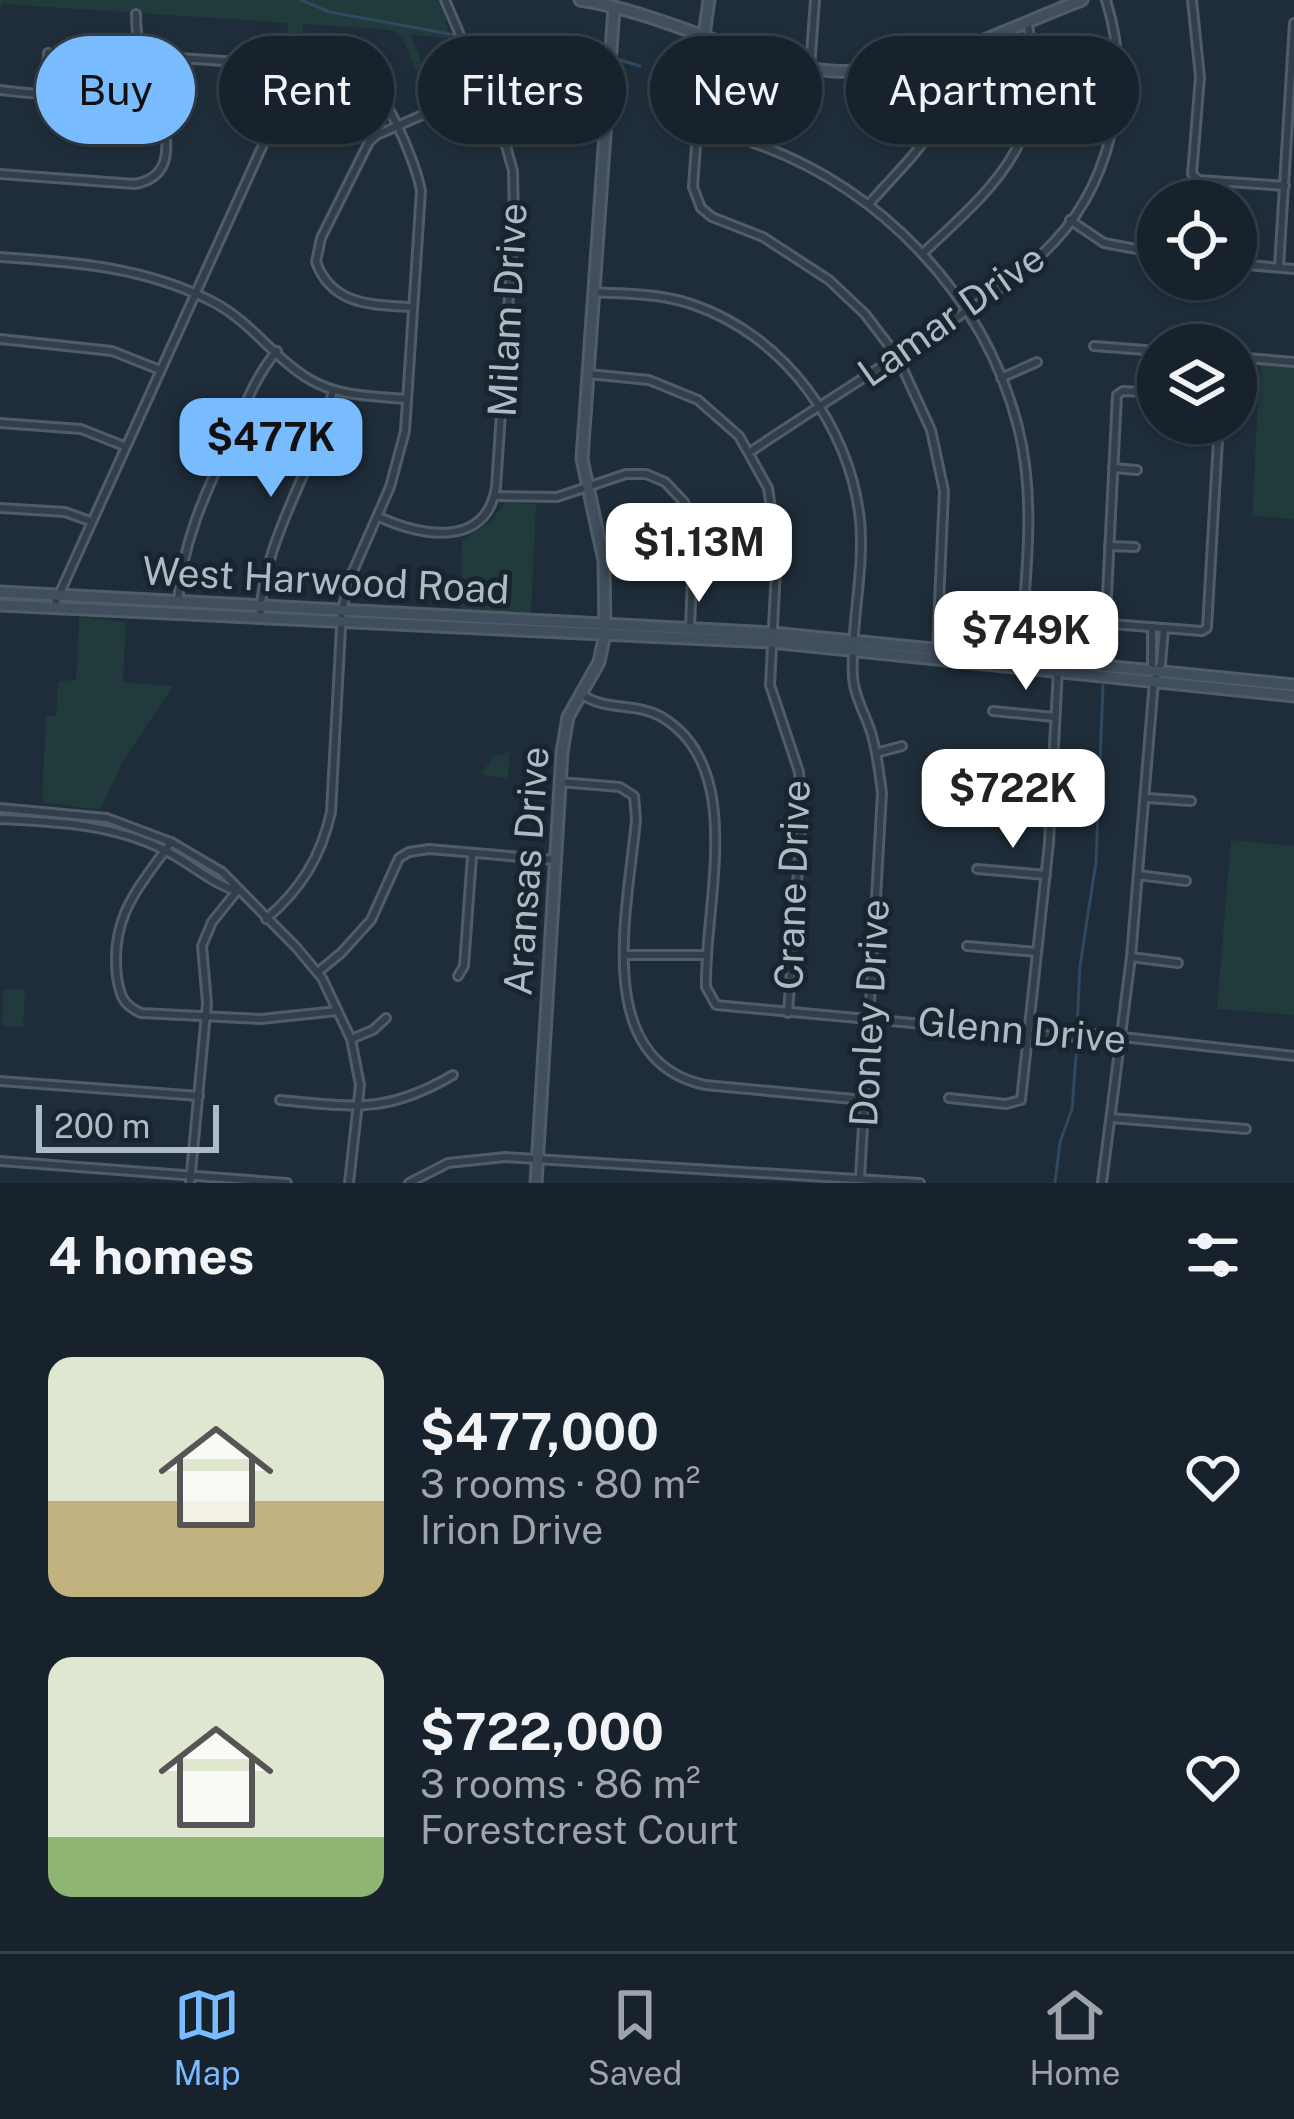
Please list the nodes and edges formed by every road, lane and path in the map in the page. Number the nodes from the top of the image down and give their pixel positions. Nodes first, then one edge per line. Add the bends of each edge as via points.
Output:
1 (445, 0) edge
2 (580, 0) edge
3 (709, 0) edge
4 (815, 0) edge
5 (1082, 0) edge
6 (1106, 0) edge
7 (1192, 0) edge
8 (615, 4) edge
9 (136, 14) dead end
10 (1027, 21) junction
11 (1294, 23) edge
12 (704, 35) junction
13 (139, 36) edge
14 (457, 36) edge
15 (611, 36) edge
16 (707, 36) edge
17 (812, 36) edge
18 (988, 36) edge
19 (0, 90) edge
20 (36, 93) edge
21 (418, 116) edge
22 (395, 126) junction
23 (166, 144) edge
24 (264, 144) edge
25 (507, 144) edge
26 (604, 144) edge
27 (697, 144) edge
28 (748, 144) edge
29 (920, 144) edge
30 (0, 174) edge
31 (1285, 186) junction
32 (869, 204) junction
33 (1070, 220) junction
34 (1137, 249) edge
35 (922, 254) junction
36 (0, 257) edge
37 (1257, 265) edge
38 (1279, 268) junction
39 (1294, 269) edge
40 (593, 292) junction
41 (194, 293) junction
42 (413, 307) junction
43 (967, 310) junction
44 (0, 339) edge
45 (1094, 346) dead end
46 (1137, 349) edge
47 (277, 352) junction
48 (897, 356) junction
49 (1257, 359) edge
50 (1036, 362) dead end
51 (1294, 362) edge
52 (160, 370) junction
53 (588, 374) junction
54 (1001, 378) junction
55 (333, 390) junction
56 (1137, 392) edge
57 (407, 399) junction
58 (819, 406) junction
59 (0, 423) edge
60 (1218, 444) edge
61 (124, 446) junction
62 (751, 451) junction
63 (1113, 468) junction
64 (1137, 470) dead end
65 (586, 488) junction
66 (495, 496) junction
67 (0, 508) edge
68 (379, 517) junction
69 (90, 521) junction
70 (1109, 546) junction
71 (1136, 547) dead end
72 (0, 592) edge
73 (55, 602) junction
74 (0, 605) edge
75 (178, 608) junction
76 (260, 612) junction
77 (342, 615) junction
78 (1152, 627) junction
79 (605, 628) junction
80 (1164, 628) junction
81 (690, 632) junction
82 (771, 638) junction
83 (854, 646) junction
84 (937, 654) junction
85 (1020, 663) junction
86 (1058, 667) junction
87 (1155, 676) junction
88 (1290, 690) edge
89 (580, 693) junction
90 (993, 711) dead end
91 (1054, 717) junction
92 (902, 746) dead end
93 (876, 753) junction
94 (560, 782) junction
95 (984, 790) dead end
96 (1050, 795) junction
97 (1146, 797) junction
98 (1191, 801) dead end
99 (0, 808) edge
100 (33, 809) junction
101 (107, 818) junction
102 (0, 819) edge
103 (32, 820) junction
104 (104, 828) junction
105 (171, 842) junction
106 (166, 850) junction
107 (472, 856) junction
108 (555, 860) junction
109 (977, 868) dead end
110 (1046, 874) junction
111 (1138, 875) junction
112 (1186, 881) dead end
113 (237, 890) junction
114 (266, 919) junction
115 (967, 946) dead end
116 (1037, 952) junction
117 (626, 955) junction
118 (705, 955) junction
119 (1131, 957) junction
120 (1178, 963) dead end
121 (318, 972) junction
122 (458, 976) dead end
123 (337, 1011) junction
124 (788, 1012) junction
125 (206, 1016) junction
126 (869, 1016) junction
127 (386, 1018) dead end
128 (1030, 1033) junction
129 (1121, 1037) junction
130 (351, 1039) junction
131 (1294, 1056) edge
132 (453, 1075) dead end
133 (0, 1081) edge
134 (199, 1096) junction
135 (949, 1098) dead end
136 (280, 1100) dead end
137 (864, 1100) junction
138 (356, 1108) junction
139 (1111, 1118) junction
140 (1246, 1129) dead end
141 (537, 1159) junction
142 (0, 1161) edge
143 (762, 1178) edge
144 (860, 1178) junction
145 (191, 1180) edge
146 (287, 1183) edge
147 (350, 1183) edge
148 (409, 1183) edge
149 (536, 1183) edge
150 (920, 1183) edge
151 (1102, 1183) edge

1 - 14 street, Milam Drive
2 - 8 street
3 - 12 street
4 - 17 street
5 - 10 street
6 - 33 street, Lamar Drive via 1119,60 1115,112 1103,161
7 - 31 street via 1200,76 1192,174
8 - 12 street
8 - 15 street, Aransas Drive
9 - 13 street
10 - 18 street
10 - 35 street via 1034,76 1018,149 988,193
11 - 31 street
12 - 16 street
19 - 20 street
21 - 22 street
22 - 42 street via 421,191
22 - 42 street via 358,158 316,262 335,291 355,302
23 - 30 street via 153,178 135,184
24 - 41 street
25 - 66 street, Milam Drive via 514,184
26 - 40 street, Aransas Drive
27 - 48 street via 693,187 701,208 829,280
28 - 32 street via 799,161
29 - 32 street
31 - 38 street
32 - 35 street
33 - 34 street via 1103,243
33 - 43 street, Lamar Drive via 1043,254
35 - 43 street
36 - 41 street via 116,268
37 - 38 street
38 - 39 street
40 - 53 street, Aransas Drive
40 - 58 street, Donley Drive via 663,297 713,313 776,356
41 - 47 street via 247,323
41 - 52 street
42 - 57 street
43 - 48 street, Lamar Drive
43 - 54 street
44 - 52 street via 112,351
45 - 46 street
47 - 55 street
47 - 75 street via 194,520
48 - 58 street, Lamar Drive
48 - 84 street via 931,430 944,491
49 - 51 street
50 - 54 street
52 - 61 street
53 - 62 street, Crane Drive via 682,392
53 - 65 street, Aransas Drive
54 - 85 street via 1018,429 1027,501
55 - 57 street
55 - 76 street via 267,562
56 - 63 street via 1119,392
57 - 68 street via 401,451
58 - 62 street, Lamar Drive
58 - 83 street, Donley Drive via 857,501
59 - 61 street via 81,429
60 - 80 street via 1207,628
61 - 69 street
62 - 82 street, Crane Drive via 775,516
63 - 64 street
63 - 70 street
65 - 66 street via 557,497
65 - 79 street, Aransas Drive via 604,561
65 - 81 street via 646,474 685,502 694,524
66 - 68 street via 481,520 454,533 406,529
67 - 69 street
68 - 77 street
69 - 73 street
70 - 71 street
70 - 78 street via 1107,620
72 - 73 street, West Harwood Road
73 - 74 street, West Harwood Road
73 - 75 street, West Harwood Road
75 - 76 street, West Harwood Road
76 - 77 street, West Harwood Road
77 - 79 street, West Harwood Road
77 - 114 street via 326,836 299,888
78 - 80 street
78 - 87 street
79 - 81 street, West Harwood Road
79 - 89 street, Aransas Drive via 599,662
80 - 87 street
81 - 82 street, West Harwood Road
82 - 83 street, West Harwood Road
82 - 124 street, Crane Drive via 772,697 799,772 802,811
83 - 84 street, West Harwood Road
83 - 93 street, Donley Drive via 854,688
84 - 85 street, West Harwood Road
85 - 86 street, West Harwood Road
86 - 87 street, West Harwood Road
86 - 91 street
87 - 88 street, West Harwood Road
87 - 97 street
89 - 94 street, Aransas Drive
89 - 118 street, Glenn Drive via 658,715 706,765 715,812
90 - 91 street
91 - 96 street
92 - 93 street
93 - 126 street, Donley Drive via 882,793
94 - 108 street, Aransas Drive
94 - 117 street via 634,796
95 - 96 street
96 - 110 street
97 - 98 street
97 - 111 street
99 - 100 street
100 - 101 street
100 - 103 street
101 - 104 street
101 - 105 street
102 - 103 street
103 - 104 street
104 - 106 street
105 - 106 street
105 - 113 street
106 - 113 street
106 - 125 street via 118,927 119,990 142,1013
107 - 108 street
107 - 121 street via 429,849 399,858 371,920
107 - 122 street
108 - 141 street, Aransas Drive
109 - 110 street
110 - 116 street
111 - 112 street
111 - 119 street
113 - 114 street
113 - 125 street via 202,946
114 - 121 street
115 - 116 street
116 - 128 street
117 - 118 street
117 - 137 street via 630,1019 649,1052 684,1080
118 - 124 street, Glenn Drive via 716,1005
119 - 120 street
119 - 129 street
121 - 123 street
123 - 125 street
123 - 130 street
124 - 126 street, Glenn Drive
125 - 134 street
126 - 128 street, Glenn Drive
126 - 137 street, Donley Drive
127 - 130 street
128 - 129 street, Glenn Drive
128 - 135 street via 1021,1100
129 - 131 street, Glenn Drive
129 - 139 street
130 - 138 street
132 - 138 street via 391,1104
133 - 134 street
134 - 145 street
136 - 138 street
137 - 144 street, Donley Drive
138 - 147 street
139 - 140 street
139 - 151 street
141 - 143 street
141 - 148 street via 461,1160
141 - 149 street, Aransas Drive
142 - 145 street
143 - 144 street
144 - 150 street
145 - 146 street

